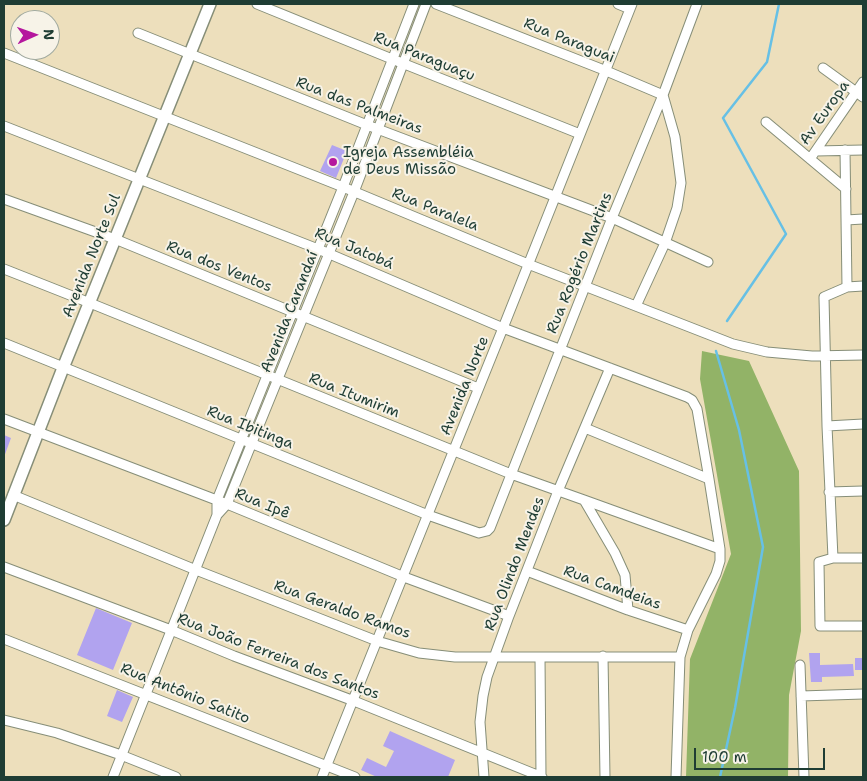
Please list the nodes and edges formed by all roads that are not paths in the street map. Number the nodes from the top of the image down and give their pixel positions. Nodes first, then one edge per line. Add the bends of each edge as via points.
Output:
1 (210, 4) edge
2 (257, 4) edge
3 (414, 4) edge
4 (426, 4) edge
5 (436, 4) edge
6 (618, 4) edge
7 (697, 4) edge
8 (631, 6) edge
9 (138, 33) dead end
10 (4, 54) edge
11 (188, 54) junction
12 (392, 60) junction
13 (403, 64) junction
14 (823, 68) dead end
15 (604, 70) junction
16 (863, 82) edge
17 (663, 95) junction
18 (860, 95) edge
19 (163, 118) junction
20 (766, 122) dead end
21 (368, 125) junction
22 (4, 126) edge
23 (378, 129) junction
24 (580, 134) junction
25 (845, 150) junction
26 (863, 150) edge
27 (816, 151) junction
28 (810, 159) junction
29 (140, 179) junction
30 (343, 187) junction
31 (846, 189) junction
32 (354, 192) junction
33 (555, 196) junction
34 (4, 199) edge
35 (612, 218) junction
36 (863, 219) edge
37 (846, 220) junction
38 (115, 239) junction
39 (665, 243) junction
40 (318, 249) junction
41 (329, 253) junction
42 (708, 262) dead end
43 (528, 264) junction
44 (4, 270) edge
45 (586, 286) junction
46 (863, 286) edge
47 (847, 287) junction
48 (90, 303) junction
49 (636, 306) junction
50 (292, 312) junction
51 (303, 316) junction
52 (503, 328) junction
53 (4, 343) edge
54 (561, 350) junction
55 (863, 355) edge
56 (825, 356) junction
57 (63, 368) junction
58 (610, 368) junction
59 (266, 375) junction
60 (278, 380) junction
61 (478, 388) junction
62 (4, 419) edge
63 (863, 424) edge
64 (827, 426) junction
65 (585, 428) junction
66 (38, 433) junction
67 (241, 440) junction
68 (252, 444) junction
69 (453, 450) junction
70 (510, 474) junction
71 (709, 478) junction
72 (558, 491) junction
73 (863, 491) edge
74 (829, 492) junction
75 (13, 495) junction
76 (217, 500) junction
77 (584, 500) junction
78 (227, 504) junction
79 (428, 515) junction
80 (217, 516) junction
81 (4, 520) edge
82 (487, 531) joint
83 (720, 548) junction
84 (833, 558) junction
85 (863, 558) edge
86 (4, 567) edge
87 (196, 570) junction
88 (527, 571) junction
89 (404, 577) junction
90 (628, 610) junction
91 (509, 616) junction
92 (863, 626) edge
93 (171, 630) junction
94 (688, 630) junction
95 (4, 638) edge
96 (377, 641) junction
97 (603, 656) junction
98 (495, 657) junction
99 (540, 657) junction
100 (680, 657) junction
101 (800, 665) dead end
102 (147, 694) junction
103 (863, 694) edge
104 (801, 696) junction
105 (354, 701) junction
106 (4, 720) edge
107 (481, 752) junction
108 (121, 755) junction
109 (326, 766) junction
110 (113, 777) edge
111 (176, 777) edge
112 (322, 777) edge
113 (355, 777) edge
114 (484, 777) edge
115 (541, 777) edge
116 (605, 777) edge
117 (676, 777) edge
118 (804, 777) edge

1 - 11 street, Avenida Norte Sul
2 - 12 street, Rua Paraguaçu
3 - 12 street, Avenida Carandaí
4 - 13 street, Avenida Carandaí
5 - 15 street, Rua Paraguai
6 - 8 street
7 - 17 street, Rua Rogério Martins
8 - 15 street, Avenida Norte
9 - 11 street, Rua das Palmeiras
10 - 19 street, Rua Paralela
11 - 19 street, Avenida Norte Sul
11 - 21 street, Rua das Palmeiras
12 - 13 street, Rua Paraguaçu
12 - 21 street, Avenida Carandaí
13 - 23 street, Avenida Carandaí
13 - 24 street, Rua Paraguaçu
14 - 18 street
15 - 17 street, Rua Paraguai
15 - 24 street, Avenida Norte
16 - 18 street, Av Europa
17 - 35 street, Rua Rogério Martins
17 - 39 street via 675,137 681,183 678,208
18 - 27 street, Av Europa
19 - 29 street, Avenida Norte Sul
19 - 30 street, Rua Paralela
20 - 28 street
21 - 23 street, Rua das Palmeiras
21 - 30 street, Avenida Carandaí
22 - 29 street, Rua Jatobá
23 - 32 street, Avenida Carandaí
23 - 33 street, Rua das Palmeiras
24 - 33 street, Avenida Norte
25 - 26 street
25 - 27 street
25 - 31 street
27 - 28 street, Av Europa
28 - 31 street
29 - 38 street, Avenida Norte Sul
29 - 40 street, Rua Jatobá
30 - 32 street, Rua Paralela
30 - 40 street, Avenida Carandaí
31 - 37 street
32 - 41 street, Avenida Carandaí
32 - 43 street, Rua Paralela
33 - 35 street, Rua das Palmeiras
33 - 43 street, Avenida Norte
34 - 38 street, Rua dos Ventos
35 - 39 street, Rua das Palmeiras
35 - 45 street, Rua Rogério Martins
36 - 37 street
37 - 47 street
38 - 48 street, Avenida Norte Sul
38 - 50 street, Rua dos Ventos
39 - 42 street, Rua das Palmeiras
39 - 49 street
40 - 41 street, Rua Jatobá
40 - 50 street, Avenida Carandaí
41 - 51 street, Avenida Carandaí
41 - 52 street, Rua Jatobá
43 - 45 street, Rua Paralela
43 - 52 street, Avenida Norte
44 - 48 street, Rua Itumirim
45 - 49 street, Rua Paralela
45 - 54 street, Rua Rogério Martins
46 - 47 street
47 - 56 street via 824,297
48 - 57 street, Avenida Norte Sul
48 - 59 street, Rua Itumirim
49 - 56 street, Rua Paralela via 732,344 767,352
50 - 51 street, Rua dos Ventos
50 - 59 street, Avenida Carandaí
51 - 60 street, Avenida Carandaí
51 - 61 street, Rua dos Ventos
52 - 54 street, Rua Jatobá
52 - 61 street, Avenida Norte
53 - 57 street, Rua Ibitinga
54 - 58 street, Rua Jatobá
54 - 70 street, Rua Rogério Martins
55 - 56 street, Rua Paralela
56 - 64 street
57 - 66 street, Avenida Norte Sul
57 - 67 street, Rua Ibitinga
58 - 65 street, Rua Olindo Mendes
58 - 71 street, Rua Jatobá via 692,400 697,409
59 - 60 street, Rua Itumirim
59 - 67 street, Avenida Carandaí
60 - 68 street, Avenida Carandaí
60 - 69 street, Rua Itumirim
61 - 69 street, Avenida Norte
62 - 66 street, Rua Ipê
63 - 64 street
64 - 74 street
65 - 71 street
65 - 72 street, Rua Olindo Mendes
66 - 75 street, Avenida Norte Sul
66 - 76 street, Rua Ipê
67 - 68 street, Rua Ibitinga
67 - 76 street, Avenida Carandaí
68 - 78 street, Avenida Carandaí
68 - 79 street, Rua Ibitinga
69 - 70 street, Rua Itumirim
69 - 79 street, Avenida Norte
70 - 72 street, Rua Itumirim
70 - 82 street, Rua Rogério Martins
71 - 83 street
72 - 77 street, Rua Itumirim
72 - 88 street, Rua Olindo Mendes
73 - 74 street
74 - 84 street
75 - 81 street, Avenida Norte Sul
75 - 87 street, Rua Geraldo Ramos
76 - 78 street, Rua Ipê
76 - 80 street, Avenida Carandaí
77 - 83 street, Rua Itumirim
77 - 90 street via 624,575
78 - 80 street, Avenida Carandaí
78 - 89 street, Rua Ipê
79 - 82 street, Rua Ibitinga via 479,533
79 - 89 street, Avenida Norte
80 - 87 street, Avenida Carandaí
83 - 94 street via 716,574
84 - 85 street
84 - 92 street via 819,562 820,626
86 - 93 street, Rua João Ferreira dos Santos
87 - 93 street, Avenida Carandaí
87 - 96 street, Rua Geraldo Ramos
88 - 90 street, Rua Camdeias
88 - 91 street, Rua Olindo Mendes
89 - 91 street, Rua Ipê
89 - 96 street, Avenida Norte
90 - 94 street, Rua Camdeias
91 - 98 street, Rua Olindo Mendes
93 - 102 street, Avenida Carandaí
93 - 105 street, Rua João Ferreira dos Santos
94 - 100 street
95 - 102 street, Rua Antônio Satito
96 - 98 street, Rua Geraldo Ramos via 438,656
96 - 105 street, Avenida Norte
97 - 99 street, Rua Geraldo Ramos
97 - 100 street, Rua Geraldo Ramos
97 - 116 street
98 - 99 street, Rua Geraldo Ramos
98 - 107 street, Rua Olindo Mendes via 483,696
99 - 115 street
100 - 117 street
101 - 104 street
102 - 108 street, Avenida Carandaí
102 - 109 street, Rua Antônio Satito
103 - 104 street
104 - 118 street
105 - 107 street, Rua João Ferreira dos Santos
105 - 109 street, Avenida Norte
106 - 108 street via 57,733
107 - 114 street, Rua Olindo Mendes
107 - 115 street, Rua João Ferreira dos Santos
108 - 110 street, Avenida Carandaí
108 - 111 street
109 - 112 street, Avenida Norte
109 - 113 street, Rua Antônio Satito

